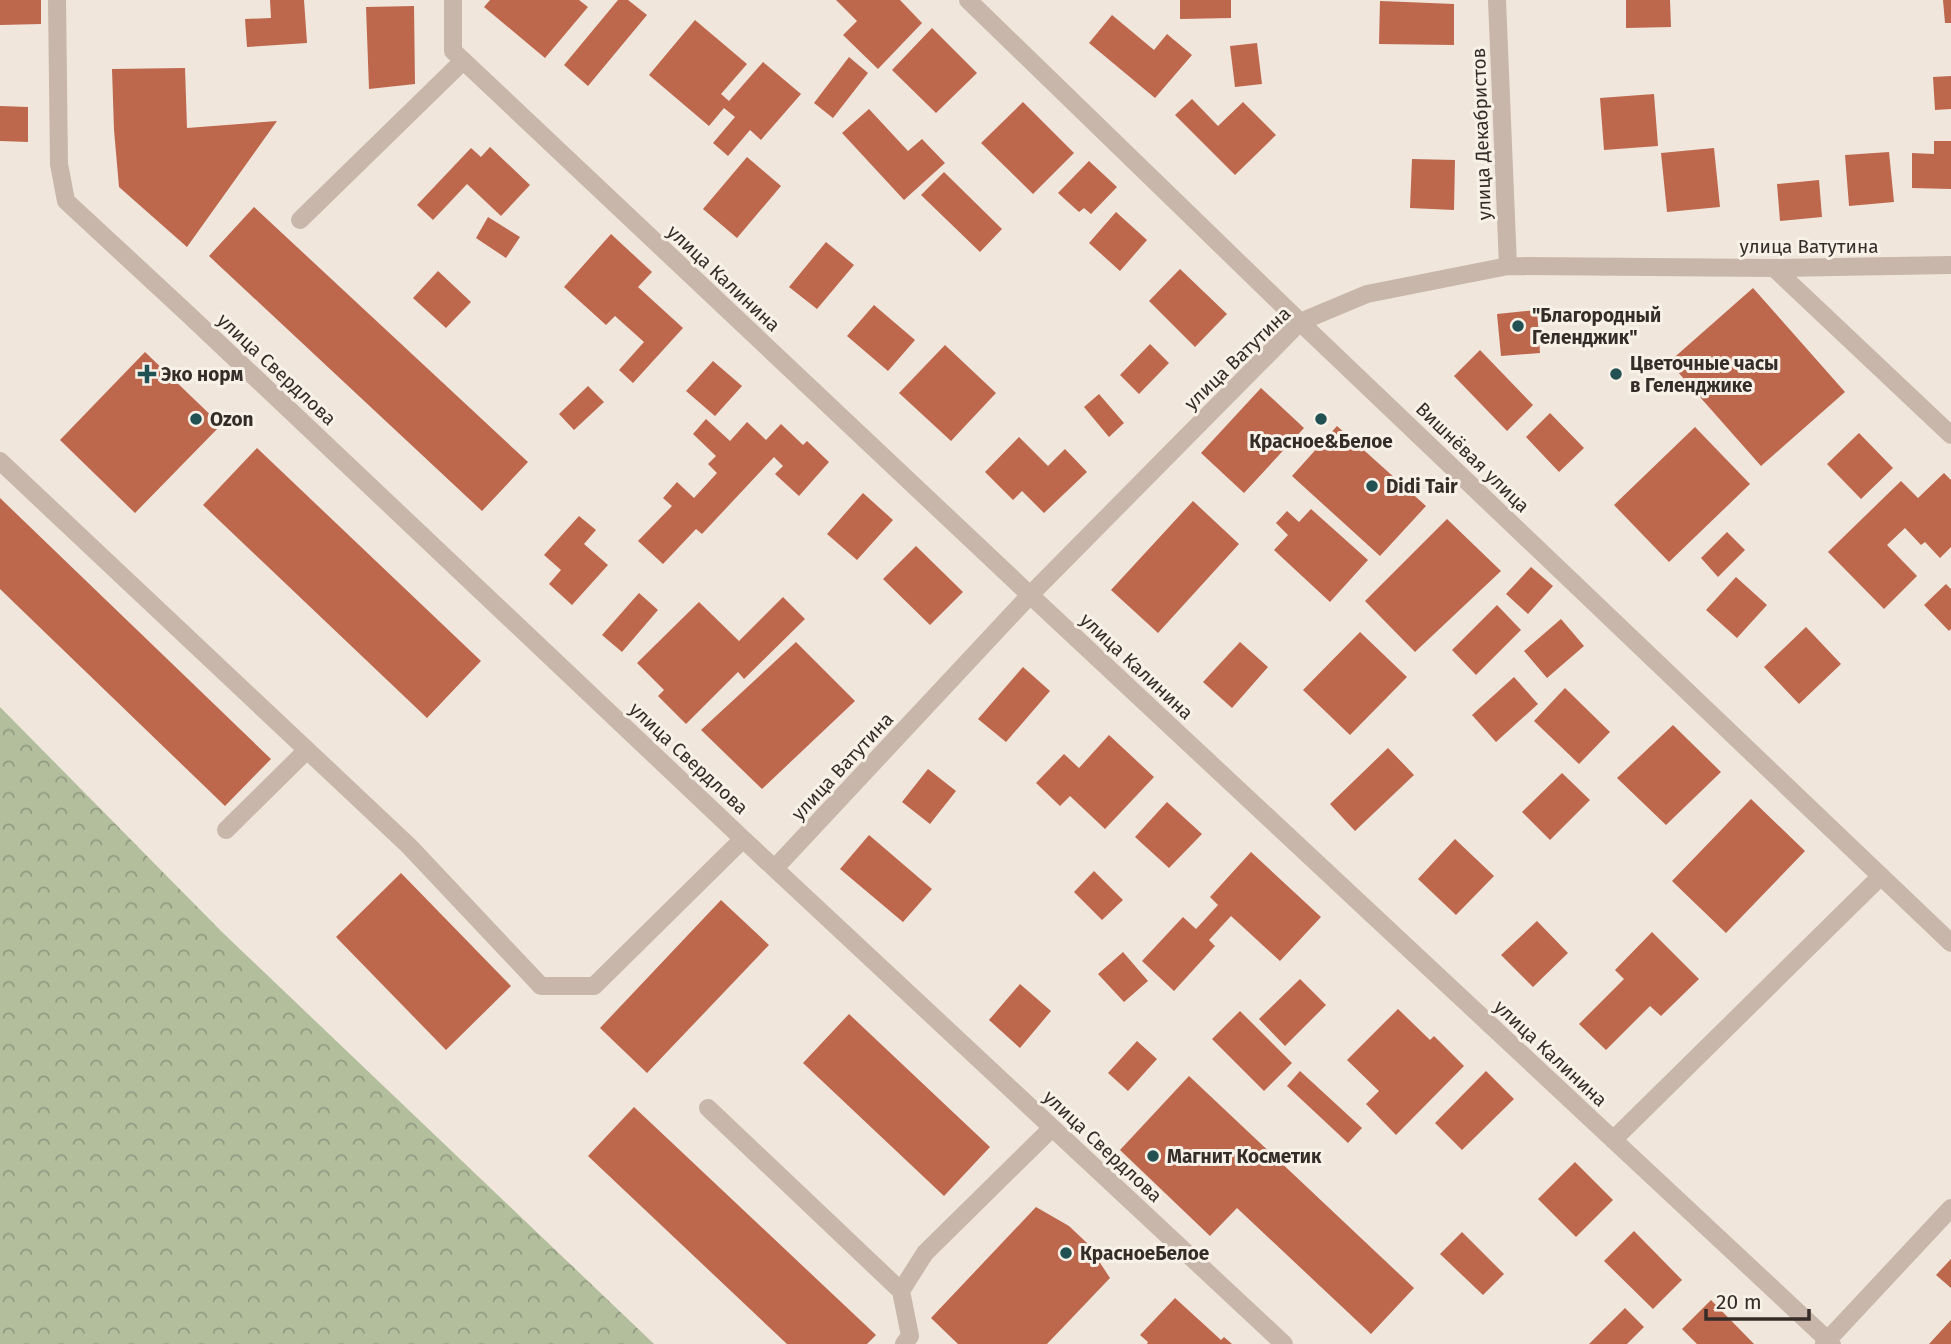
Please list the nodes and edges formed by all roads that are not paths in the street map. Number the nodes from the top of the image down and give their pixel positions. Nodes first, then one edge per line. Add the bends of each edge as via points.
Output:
1 (57, 0) edge
2 (453, 0) edge
3 (968, 0) edge
4 (1497, 0) edge
5 (463, 61) junction
6 (300, 220) dead end
7 (1951, 265) edge
8 (1508, 266) junction
9 (1774, 268) junction
10 (1300, 322) junction
11 (1951, 435) edge
12 (0, 461) edge
13 (1030, 595) junction
14 (307, 750) junction
15 (226, 830) dead end
16 (743, 839) junction
17 (775, 868) junction
18 (1881, 876) junction
19 (1951, 943) edge
20 (708, 1108) dead end
21 (1052, 1128) junction
22 (1613, 1140) junction
23 (1951, 1208) edge
24 (901, 1291) junction
25 (1827, 1343) edge
26 (904, 1344) edge
27 (1284, 1344) edge

1 - 16 street, улица Свердлова via 58,164 66,201
2 - 5 street, улица Калинина via 453,51
3 - 10 street, Вишнёвая улица
4 - 8 street, улица Декабристов
5 - 6 street
5 - 13 street, улица Калинина
7 - 9 street, улица Ватутина
8 - 9 street, улица Ватутина
8 - 10 street, улица Ватутина via 1367,294
9 - 11 street
10 - 13 street, улица Ватутина
10 - 18 street, Вишнёвая улица
12 - 14 street
13 - 17 street, улица Ватутина
13 - 22 street, улица Калинина
14 - 15 street
14 - 16 street via 409,846 541,986 594,986
16 - 17 street, улица Свердлова
17 - 21 street, улица Свердлова
18 - 19 street, Вишнёвая улица
18 - 22 street
20 - 24 street
21 - 24 street via 925,1253
21 - 27 street, улица Свердлова
22 - 25 street, улица Калинина
23 - 25 street
24 - 26 street via 911,1336

